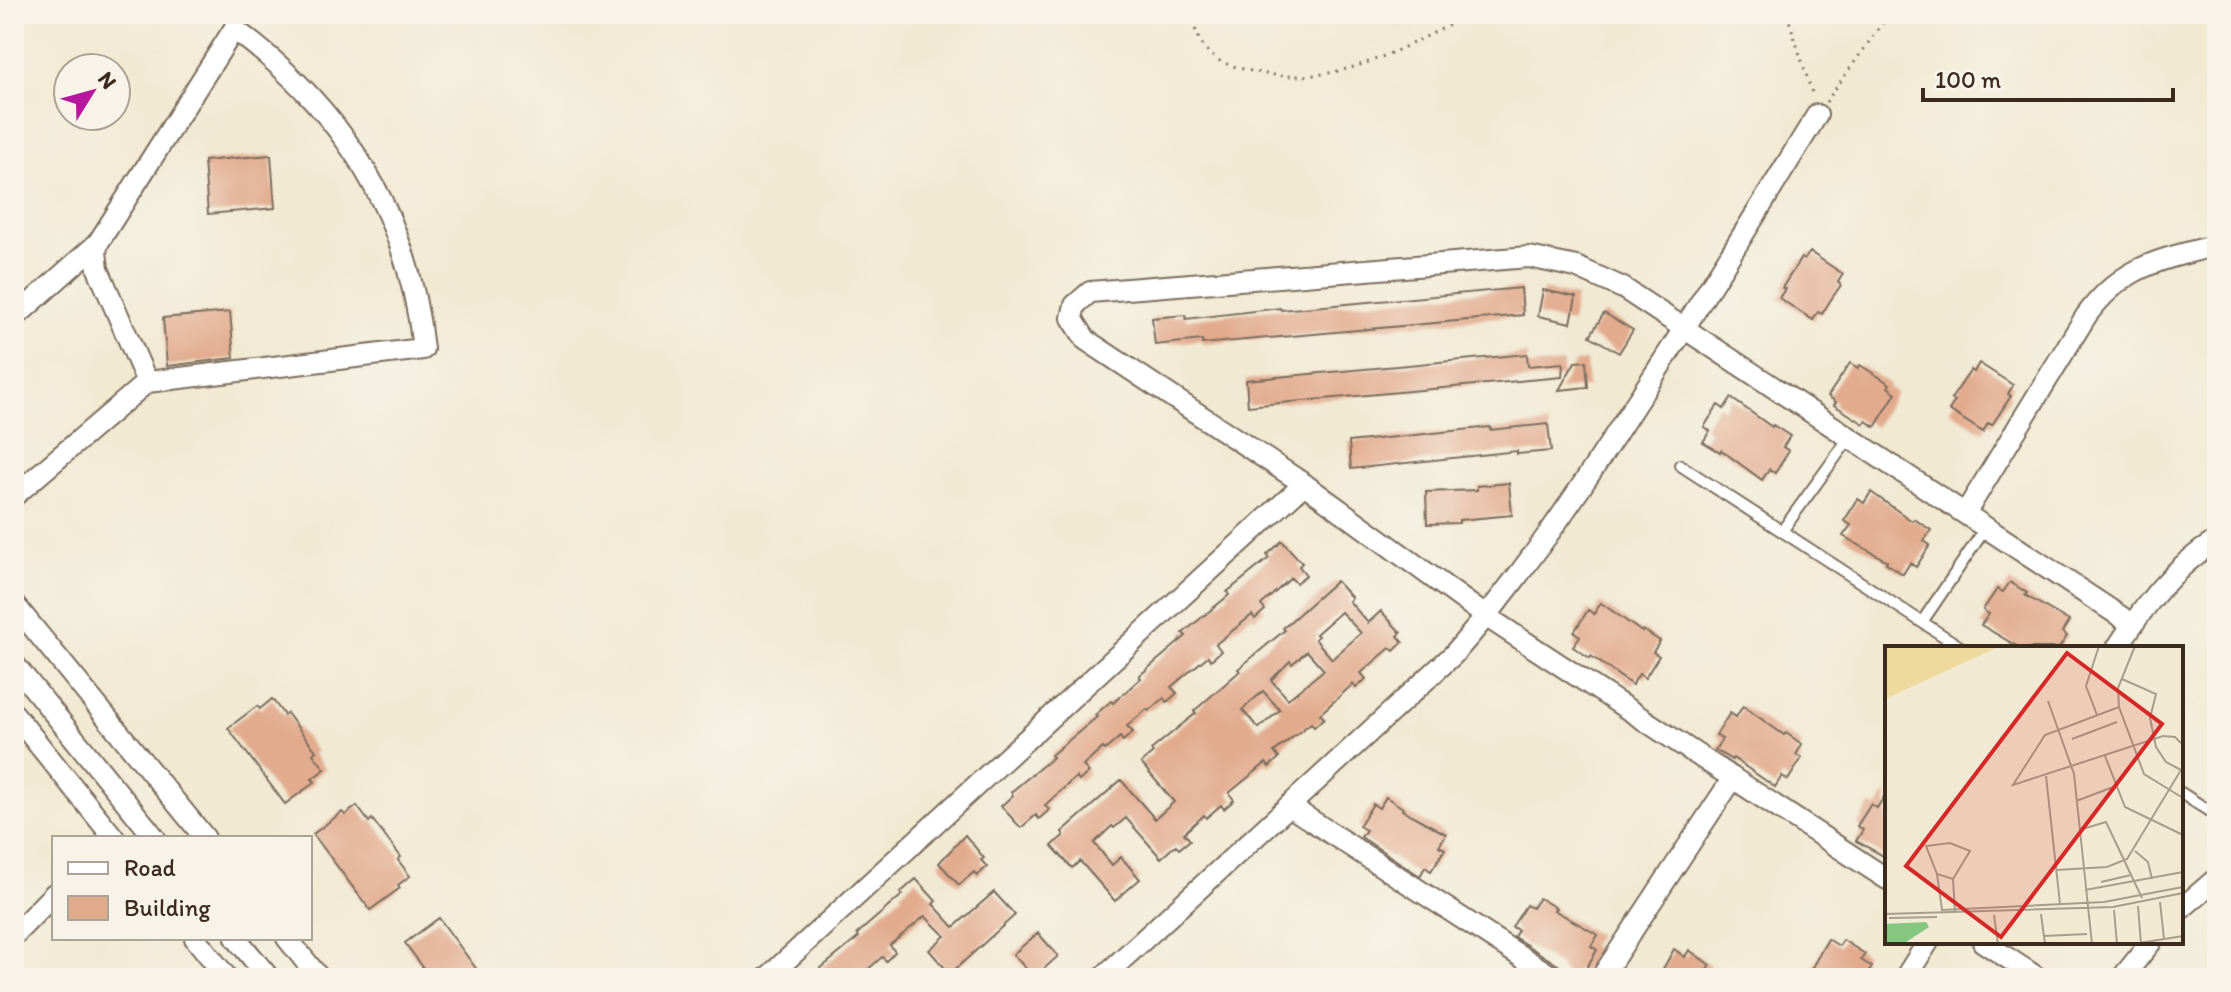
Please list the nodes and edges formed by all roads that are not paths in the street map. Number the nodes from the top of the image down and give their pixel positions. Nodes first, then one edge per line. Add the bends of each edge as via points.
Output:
1 (1817, 115) road end
2 (98, 243) junction
3 (2217, 245) edge
4 (14, 318) edge
5 (1684, 330) junction
6 (147, 382) junction
7 (1850, 437) junction
8 (1680, 465) dead end
9 (1304, 484) junction
10 (14, 496) edge
11 (1966, 512) junction
12 (1987, 526) junction
13 (1782, 531) junction
14 (2217, 540) edge
15 (14, 604) edge
16 (1487, 617) junction
17 (1922, 622) junction
18 (2132, 624) junction
19 (1959, 646) edge
20 (2118, 646) edge
21 (14, 664) edge
22 (14, 714) edge
23 (1733, 778) junction
24 (2183, 794) edge
25 (1289, 806) junction
26 (2217, 816) edge
27 (111, 836) edge
28 (153, 836) edge
29 (203, 836) edge
30 (1885, 878) edge
31 (2217, 878) edge
32 (52, 896) edge
33 (2183, 907) edge
34 (14, 935) edge
35 (197, 940) edge
36 (238, 940) edge
37 (289, 940) edge
38 (1927, 944) edge
39 (1986, 944) edge
40 (2149, 944) edge
41 (1108, 977) edge
42 (227, 978) edge
43 (269, 978) edge
44 (319, 978) edge
45 (767, 978) edge
46 (1554, 978) edge
47 (1601, 978) edge
48 (1905, 978) edge
49 (2038, 978) edge
50 (2122, 978) edge

1 - 5 street
2 - 4 street
2 - 6 street via 98,269
2 - 6 street via 234,29 293,78 333,122 371,179 404,252 423,349
3 - 11 street via 2148,264 2104,293
5 - 7 street
5 - 9 street via 1608,280 1529,257 1090,292 1075,305 1072,318 1086,340
5 - 16 street via 1553,531
6 - 10 street
7 - 11 street
7 - 13 lane
8 - 13 lane
9 - 16 street
9 - 45 street
11 - 12 street
12 - 17 lane
12 - 18 street
13 - 17 lane
14 - 18 street via 2169,578
15 - 29 street
16 - 23 street
16 - 25 street via 1453,655
17 - 19 lane
18 - 20 street
21 - 28 street
22 - 27 street
23 - 30 street
23 - 47 street
24 - 26 lane
25 - 41 street
25 - 46 street
31 - 33 street
32 - 34 street
35 - 42 street
36 - 43 street
37 - 44 street
38 - 48 street
39 - 49 street
40 - 50 street

